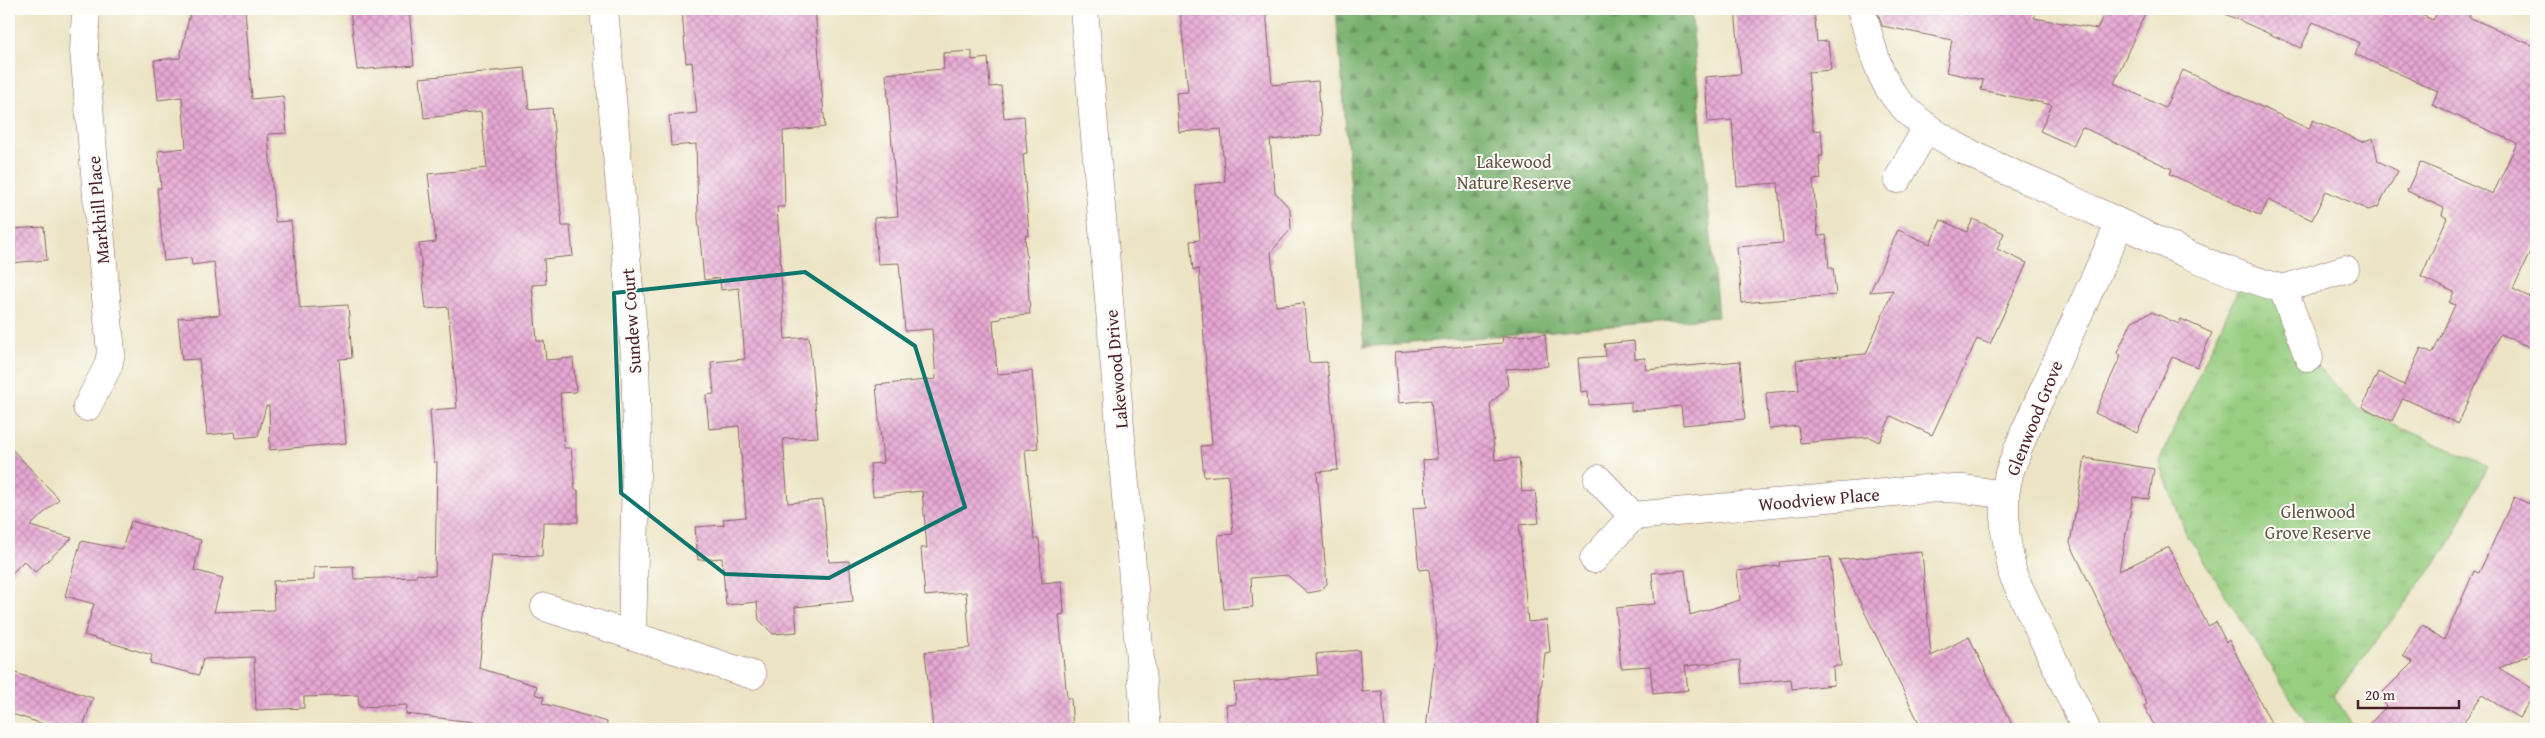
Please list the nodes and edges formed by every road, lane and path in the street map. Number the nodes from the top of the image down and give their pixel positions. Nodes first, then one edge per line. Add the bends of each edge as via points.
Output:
1 (86, 9) edge
2 (604, 9) edge
3 (1084, 9) edge
4 (1861, 9) edge
5 (1927, 126) junction
6 (1898, 179) dead end
7 (2120, 223) junction
8 (2346, 269) dead end
9 (2283, 290) junction
10 (2309, 358) dead end
11 (87, 407) dead end
12 (1598, 479) dead end
13 (2005, 496) junction
14 (1633, 516) junction
15 (1594, 559) dead end
16 (545, 607) dead end
17 (632, 635) junction
18 (752, 676) dead end
19 (1146, 729) edge
20 (2086, 729) edge

1 - 11 street, Markhill Place via 84,51 111,353 108,366
2 - 17 street, Sundew Court via 635,355 637,435
3 - 19 street, Lakewood Drive
4 - 5 street via 1886,82 1904,108
5 - 6 street
5 - 7 street via 1948,142
7 - 9 street via 2244,277
7 - 13 street, Glenwood Grove via 2019,446
8 - 9 street
9 - 10 street
12 - 14 street
13 - 14 street, Woodview Place via 1937,488
13 - 20 street, Glenwood Grove via 2005,531 2013,575
14 - 15 street
16 - 17 street
17 - 18 street

